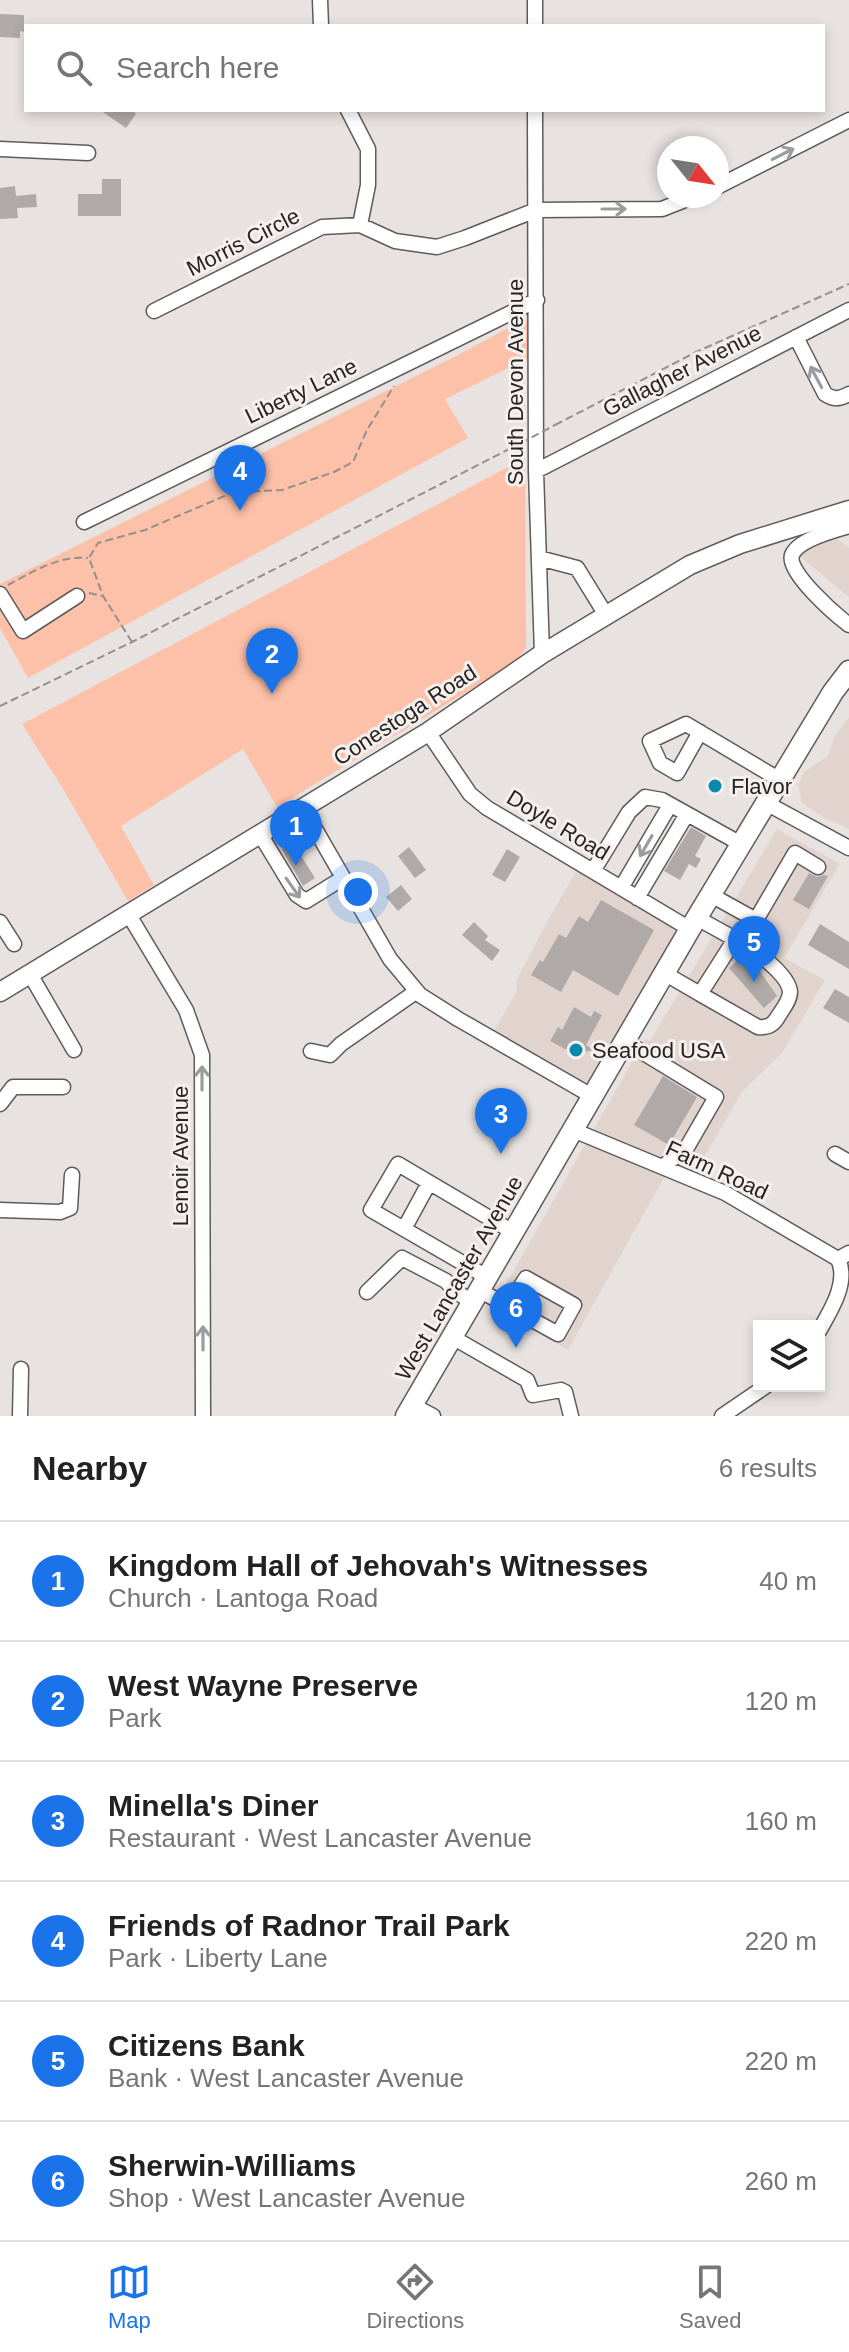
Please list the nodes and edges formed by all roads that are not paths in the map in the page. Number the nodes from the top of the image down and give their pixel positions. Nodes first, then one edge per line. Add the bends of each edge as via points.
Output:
1 (320, 0) edge
2 (535, 0) edge
3 (321, 24) edge
4 (535, 24) edge
5 (349, 112) edge
6 (535, 112) edge
7 (849, 120) edge
8 (0, 149) edge
9 (88, 153) dead end
10 (729, 181) edge
11 (665, 208) edge
12 (536, 210) junction
13 (360, 225) junction
14 (537, 300) junction
15 (849, 310) edge
16 (154, 311) dead end
17 (796, 337) junction
18 (849, 394) edge
19 (536, 471) junction
20 (845, 511) edge
21 (84, 522) dead end
22 (819, 527) junction
23 (539, 558) junction
24 (0, 592) edge
25 (79, 595) road end
26 (606, 615) junction
27 (849, 625) edge
28 (542, 654) junction
29 (849, 671) edge
30 (849, 686) edge
31 (827, 703) junction
32 (428, 732) junction
33 (700, 732) dead end
34 (780, 780) junction
35 (766, 803) junction
36 (670, 805) junction
37 (303, 808) junction
38 (687, 814) junction
39 (260, 834) junction
40 (741, 844) junction
41 (849, 848) edge
42 (818, 867) dead end
43 (593, 871) junction
44 (343, 878) junction
45 (621, 888) junction
46 (711, 895) junction
47 (637, 898) junction
48 (129, 915) junction
49 (0, 922) edge
50 (694, 923) junction
51 (735, 939) junction
52 (14, 944) dead end
53 (664, 973) junction
54 (30, 974) junction
55 (417, 991) junction
56 (0, 992) edge
57 (700, 994) junction
58 (624, 1041) junction
59 (74, 1050) dead end
60 (311, 1051) dead end
61 (63, 1087) dead end
62 (592, 1096) junction
63 (0, 1104) edge
64 (573, 1130) junction
65 (835, 1154) dead end
66 (849, 1162) edge
67 (662, 1167) junction
68 (72, 1175) dead end
69 (429, 1183) junction
70 (0, 1210) edge
71 (404, 1229) junction
72 (513, 1232) junction
73 (846, 1253) edge
74 (480, 1290) junction
75 (367, 1292) dead end
76 (508, 1306) junction
77 (824, 1320) edge
78 (452, 1337) junction
79 (21, 1369) dead end
80 (758, 1392) edge
81 (409, 1410) edge
82 (20, 1416) edge
83 (203, 1416) edge
84 (433, 1416) edge
85 (571, 1416) edge
86 (722, 1416) edge

1 - 3 street
2 - 4 street
5 - 13 street via 368,149
6 - 12 street, South Devon Avenue
10 -> 7 street
8 - 9 street
12 -> 11 street
12 - 13 street, Morris Circle via 437,247 395,241
12 - 14 street, South Devon Avenue
13 - 16 street, Morris Circle via 322,227
14 - 19 street, South Devon Avenue
14 - 21 street, Liberty Lane
15 - 17 street, Gallagher Avenue
18 -> 17 street via 839,399 825,394
17 - 19 street, Gallagher Avenue
19 - 23 street, South Devon Avenue
20 - 22 main road, Conestoga Road
22 - 26 main road, Conestoga Road via 740,544 690,565
22 - 27 street via 792,554 791,563
23 - 26 street via 577,568
23 - 28 street, South Devon Avenue
24 - 25 street via 23,631
26 - 28 main road, Conestoga Road
28 - 32 main road, Conestoga Road
29 - 31 highway, West Lancaster Avenue
30 - 31 street
31 - 34 highway, West Lancaster Avenue
32 - 37 main road, Conestoga Road
32 - 43 street, Doyle Road via 470,794
33 - 34 street
34 - 35 highway, West Lancaster Avenue
35 - 40 highway, West Lancaster Avenue
35 - 41 street
36 - 38 street
36 - 43 street via 653,798 639,801
36 -> 45 street
37 - 39 main road, Conestoga Road
37 - 44 street
38 - 40 street
38 - 47 street
39 -> 44 street via 302,900
39 - 48 main road, Conestoga Road
40 - 46 highway, West Lancaster Avenue
42 - 46 street via 795,853 756,920
43 - 45 street, Doyle Road
44 - 55 street via 390,959
45 - 47 street, Doyle Road
46 - 50 highway, West Lancaster Avenue
47 - 50 street, Doyle Road
48 - 54 main road, Conestoga Road
83 -> 48 street, Lenoir Avenue via 202,1055 186,1010
49 - 52 street
50 - 51 street, Doyle Road
50 - 53 highway, West Lancaster Avenue
51 - 57 street
51 - 57 street, Doyle Road via 753,949 788,985 790,994 777,1019 758,1027
53 - 57 street
53 - 58 highway, West Lancaster Avenue
54 - 56 main road, Conestoga Road
54 - 59 street
55 - 60 street via 330,1055
55 - 62 street
58 - 62 highway, West Lancaster Avenue
58 - 67 street via 716,1097 686,1149
61 - 63 street via 13,1087
62 - 64 highway, West Lancaster Avenue
64 - 67 street, Farm Road
64 - 72 highway, West Lancaster Avenue
65 - 66 street
67 - 73 street, Farm Road
68 - 70 street via 70,1208
69 - 71 street
69 - 71 street via 398,1164 371,1210
69 - 72 street
71 - 74 street
72 - 74 highway, West Lancaster Avenue
73 - 77 street via 842,1281
74 - 75 street via 455,1291 402,1258
74 - 76 street
74 - 78 highway, West Lancaster Avenue
76 - 76 street via 558,1334 574,1305 526,1278
78 - 81 highway, West Lancaster Avenue
78 - 85 street via 527,1380 533,1395 565,1392
79 - 82 street
80 - 86 street
81 - 84 street

